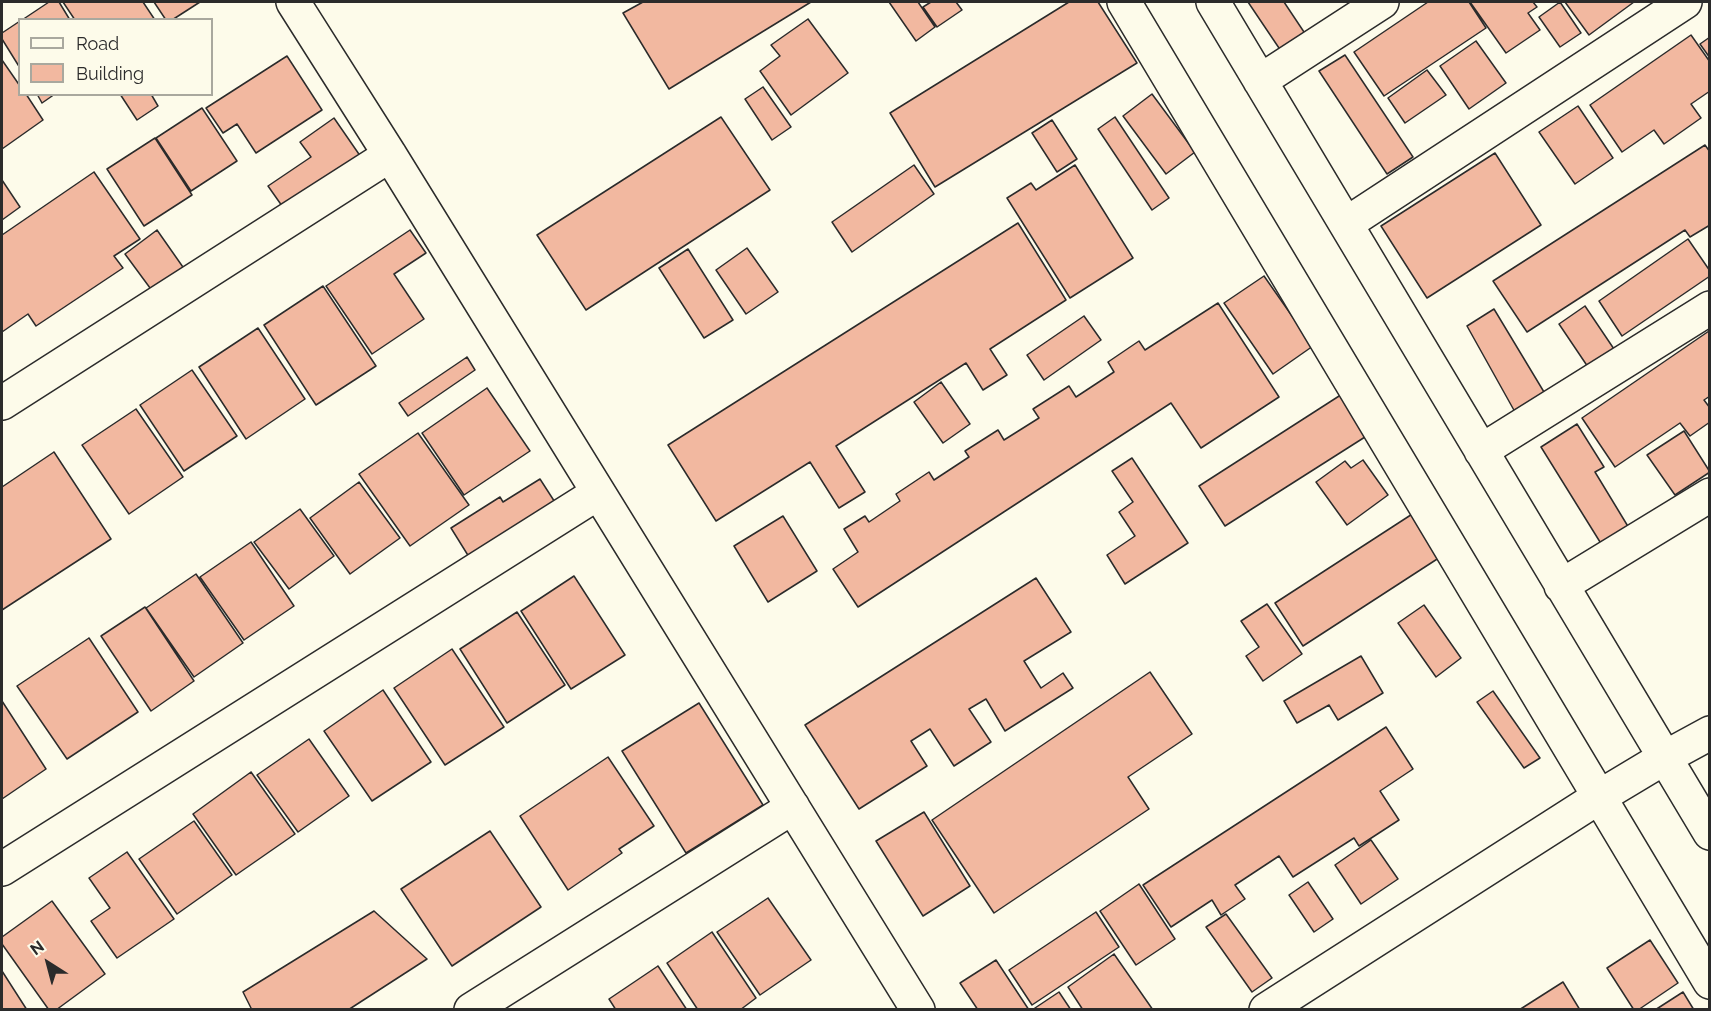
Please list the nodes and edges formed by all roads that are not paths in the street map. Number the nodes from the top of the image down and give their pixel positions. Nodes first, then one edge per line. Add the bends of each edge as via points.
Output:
1 (293, 2) edge
2 (1124, 2) edge
3 (1213, 2) edge
4 (1382, 2) edge
5 (1685, 2) edge
6 (1260, 81) junction
7 (390, 155) junction
8 (1346, 224) junction
9 (1710, 308) edge
10 (2, 403) edge
11 (1481, 451) junction
12 (598, 493) junction
13 (1710, 495) edge
14 (1562, 586) junction
15 (1710, 733) edge
16 (1664, 758) junction
17 (1599, 797) junction
18 (793, 807) junction
19 (1710, 833) edge
20 (2, 869) edge
21 (1710, 982) edge
22 (471, 1010) edge
23 (918, 1010) edge
24 (1266, 1010) edge

1 - 7 street
2 - 17 street
3 - 6 street
4 - 6 street
5 - 8 street
6 - 8 street
7 - 10 street
7 - 12 street
8 - 11 street
9 - 11 street
11 - 14 street
12 - 18 street
12 - 20 street
13 - 14 street
14 - 16 street
15 - 16 street
16 - 17 street
16 - 19 street
17 - 21 street
17 - 24 street
18 - 22 street
18 - 23 street

